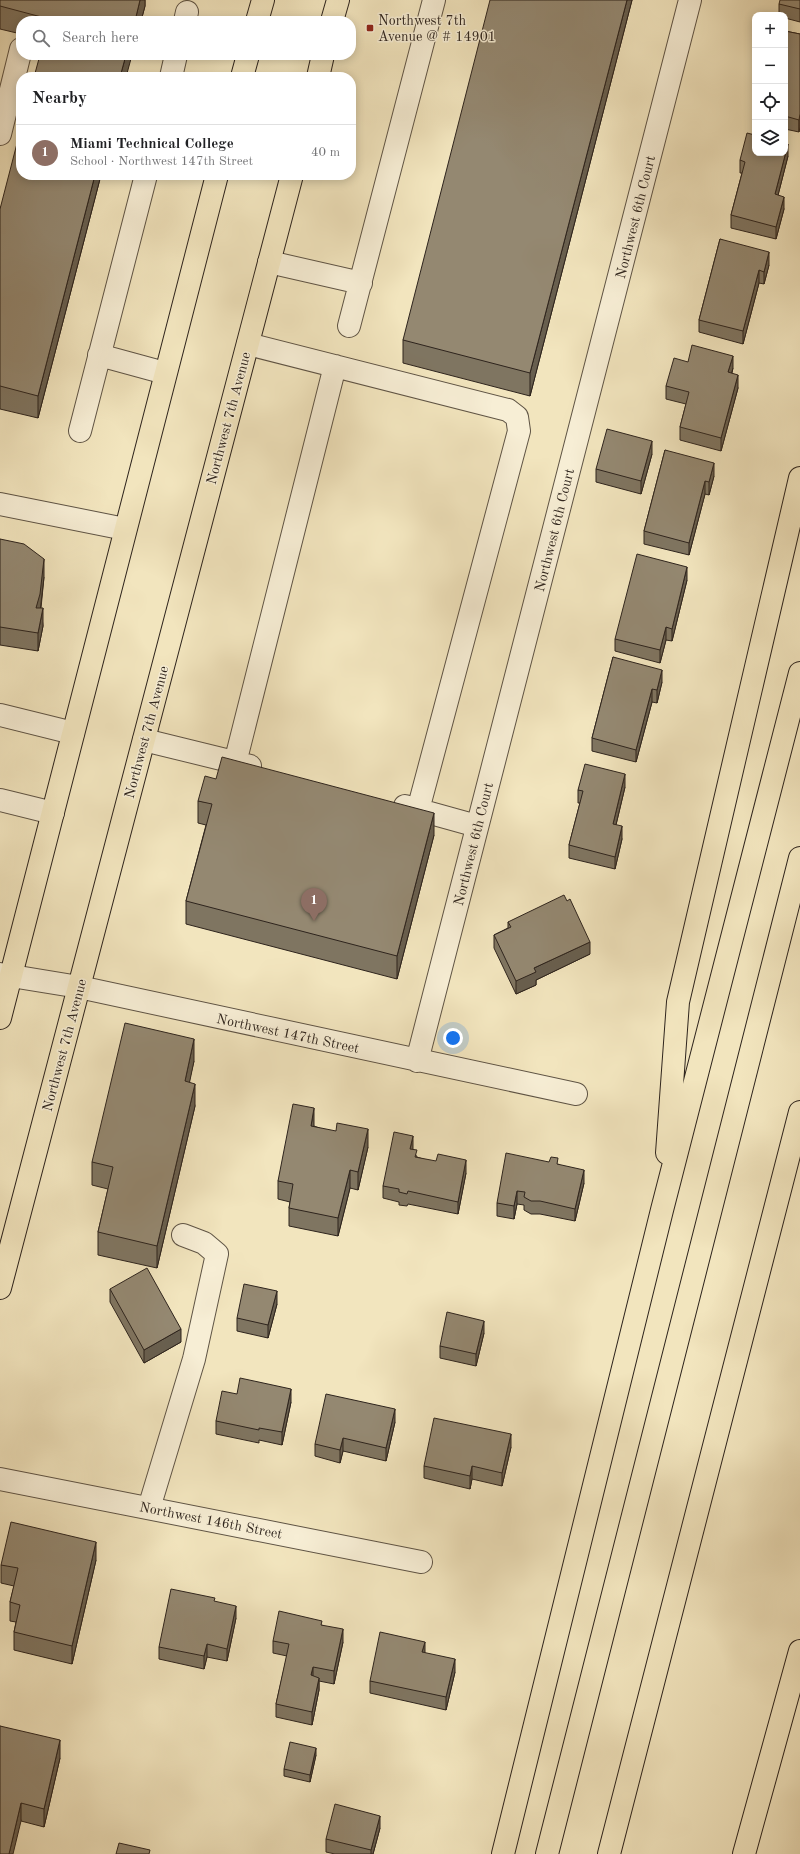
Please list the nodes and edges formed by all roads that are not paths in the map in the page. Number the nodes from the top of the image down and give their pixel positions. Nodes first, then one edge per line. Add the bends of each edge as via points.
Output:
1 (262, 0) edge
2 (338, 0) edge
3 (434, 0) edge
4 (690, 0) edge
5 (258, 16) edge
6 (333, 16) edge
7 (18, 60) edge
8 (175, 60) edge
9 (247, 60) edge
10 (322, 60) edge
11 (172, 72) edge
12 (243, 72) edge
13 (319, 72) edge
14 (0, 134) edge
15 (145, 180) edge
16 (216, 180) edge
17 (291, 180) edge
18 (269, 262) junction
19 (361, 283) junction
20 (349, 326) dead end
21 (248, 344) junction
22 (100, 355) junction
23 (335, 366) junction
24 (165, 373) junction
25 (80, 432) dead end
26 (800, 478) edge
27 (0, 504) edge
28 (125, 529) junction
29 (800, 673) edge
30 (0, 715) edge
31 (73, 733) junction
32 (144, 740) junction
33 (235, 762) junction
34 (271, 771) edge
35 (0, 800) edge
36 (389, 802) edge
37 (418, 810) junction
38 (53, 812) junction
39 (477, 826) junction
40 (800, 858) edge
41 (6, 975) edge
42 (79, 987) junction
43 (0, 1018) edge
44 (417, 1061) junction
45 (576, 1094) dead end
46 (800, 1112) edge
47 (662, 1210) junction
48 (183, 1235) dead end
49 (0, 1288) edge
50 (0, 1479) edge
51 (149, 1508) junction
52 (421, 1562) dead end
53 (800, 1651) edge
54 (503, 1854) edge
55 (547, 1854) edge
56 (609, 1854) edge
57 (744, 1854) edge

1 - 5 main road
2 - 6 main road
3 - 19 street
4 - 39 street, Northwest 6th Court
7 - 14 street
8 - 11 street
9 - 12 main road
10 - 13 main road
15 - 22 street
16 - 24 main road
17 - 18 main road, Northwest 7th Avenue
18 - 19 street
18 - 21 main road, Northwest 7th Avenue
19 - 20 street
21 - 23 street
21 - 32 main road, Northwest 7th Avenue
22 - 24 street
22 - 25 street
23 - 33 street
23 - 37 street via 508,410 517,418 519,431
24 - 28 main road
26 - 47 main road via 678,1002
27 - 28 street
28 - 31 main road
29 - 47 main road
30 - 31 street
31 - 38 main road
32 - 33 street
32 - 42 main road, Northwest 7th Avenue
33 - 34 street
35 - 38 street
36 - 37 street
37 - 39 street
38 - 41 main road
39 - 44 street, Northwest 6th Court
40 - 55 main road
41 - 42 street, Northwest 147th Street
41 - 43 main road
42 - 44 street, Northwest 147th Street
42 - 49 main road, Northwest 7th Avenue
44 - 45 street, Northwest 147th Street
46 - 56 main road
47 - 54 main road
48 - 51 street via 204,1243 217,1254 194,1358
50 - 51 street, Northwest 146th Street
51 - 52 street, Northwest 146th Street
53 - 57 main road

